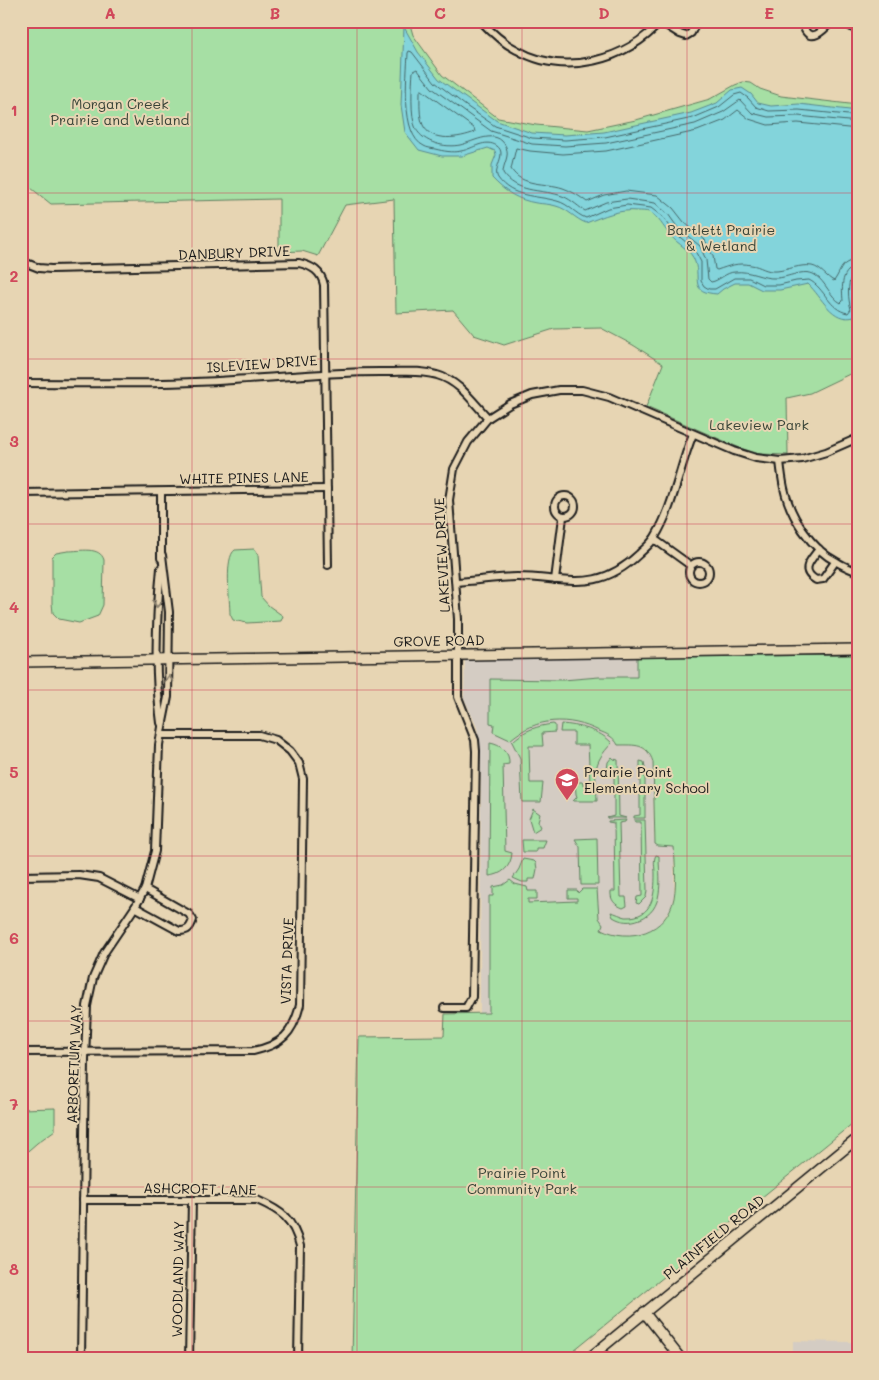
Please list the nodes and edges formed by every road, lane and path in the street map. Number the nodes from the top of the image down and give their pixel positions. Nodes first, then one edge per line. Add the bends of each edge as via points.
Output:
1 (482, 21) edge
2 (693, 21) edge
3 (805, 21) edge
4 (832, 21) edge
5 (842, 21) edge
6 (661, 22) edge
7 (858, 31) edge
8 (21, 262) edge
9 (326, 373) junction
10 (21, 383) edge
11 (488, 418) junction
12 (693, 434) junction
13 (858, 438) edge
14 (780, 461) junction
15 (327, 489) junction
16 (161, 492) junction
17 (21, 494) edge
18 (563, 517) dead end
19 (654, 539) junction
20 (819, 549) junction
21 (162, 555) junction
22 (835, 562) junction
23 (328, 565) dead end
24 (690, 565) dead end
25 (858, 572) edge
26 (555, 580) junction
27 (456, 582) junction
28 (858, 649) edge
29 (459, 655) junction
30 (157, 660) junction
31 (169, 660) junction
32 (21, 662) edge
33 (162, 727) junction
34 (161, 735) junction
35 (21, 876) edge
36 (145, 889) junction
37 (140, 899) junction
38 (135, 908) junction
39 (444, 1008) dead end
40 (85, 1051) junction
41 (21, 1052) edge
42 (858, 1138) edge
43 (83, 1200) junction
44 (192, 1200) junction
45 (644, 1312) junction
46 (81, 1359) edge
47 (189, 1359) edge
48 (298, 1359) edge
49 (588, 1359) edge
50 (681, 1359) edge

1 - 6 street via 496,37 518,51 566,64 595,62 623,51 642,40
2 - 6 street via 694,27 686,36
3 - 4 street via 805,31 815,36
5 - 7 street
8 - 9 street, DANBURY DRIVE via 52,269 299,263 312,267 324,285
9 - 10 street, ISLEVIEW DRIVE via 232,380
9 - 11 street, ISLEVIEW DRIVE via 437,374 455,384
9 - 15 street, DANBURY DRIVE
11 - 12 street, LAKEVIEW DRIVE via 532,395 582,390 612,399
11 - 27 street, LAKEVIEW DRIVE via 468,442 454,469 449,500
12 - 14 street, LAKEVIEW DRIVE via 756,458
12 - 19 street
13 - 14 street, LAKEVIEW DRIVE via 826,452
14 - 20 street via 784,490 792,511
15 - 16 street, WHITE PINES LANE
15 - 23 street, DANBURY DRIVE
16 - 17 street, WHITE PINES LANE
16 - 21 street, ARBORETUM WAY
18 - 26 street
19 - 24 street
19 - 26 street via 631,561 605,576 575,582
20 - 22 street
20 - 22 street via 808,564 810,577 823,579
21 -> 30 street, ARBORETUM WAY via 156,614
21 - 31 street, ARBORETUM WAY via 169,612
22 - 25 street
26 - 27 street via 517,577
27 - 29 street, LAKEVIEW DRIVE
28 - 29 street, GROVE ROAD
29 - 31 street, GROVE ROAD
29 - 39 street, LAKEVIEW DRIVE via 458,697 475,740 476,751 472,997 466,1008
30 - 31 street, GROVE ROAD
30 - 32 street, GROVE ROAD
30 - 33 street, ARBORETUM WAY via 157,696
33 -> 31 street, ARBORETUM WAY via 168,697
33 - 34 street, ARBORETUM WAY
34 - 36 street, ARBORETUM WAY via 155,851
34 - 40 street, VISTA DRIVE via 259,735 276,740 299,764 303,779 300,1004 297,1017 282,1040 270,1048 254,1051
35 - 37 street via 99,878
36 - 37 street, ARBORETUM WAY
36 - 38 street via 189,914 191,927 179,931
37 - 38 street, ARBORETUM WAY
38 - 40 street, ARBORETUM WAY via 104,953 93,978 87,1006
40 - 41 street, VISTA DRIVE
40 - 43 street, ARBORETUM WAY
42 - 45 street, PLAINFIELD ROAD
43 - 44 street, ASHCROFT LANE
43 - 46 street, ARBORETUM WAY
44 - 47 street, WOODLAND WAY
44 - 48 street, ASHCROFT LANE via 257,1200 280,1211 290,1221 300,1246
45 - 49 street, PLAINFIELD ROAD
45 - 50 street

